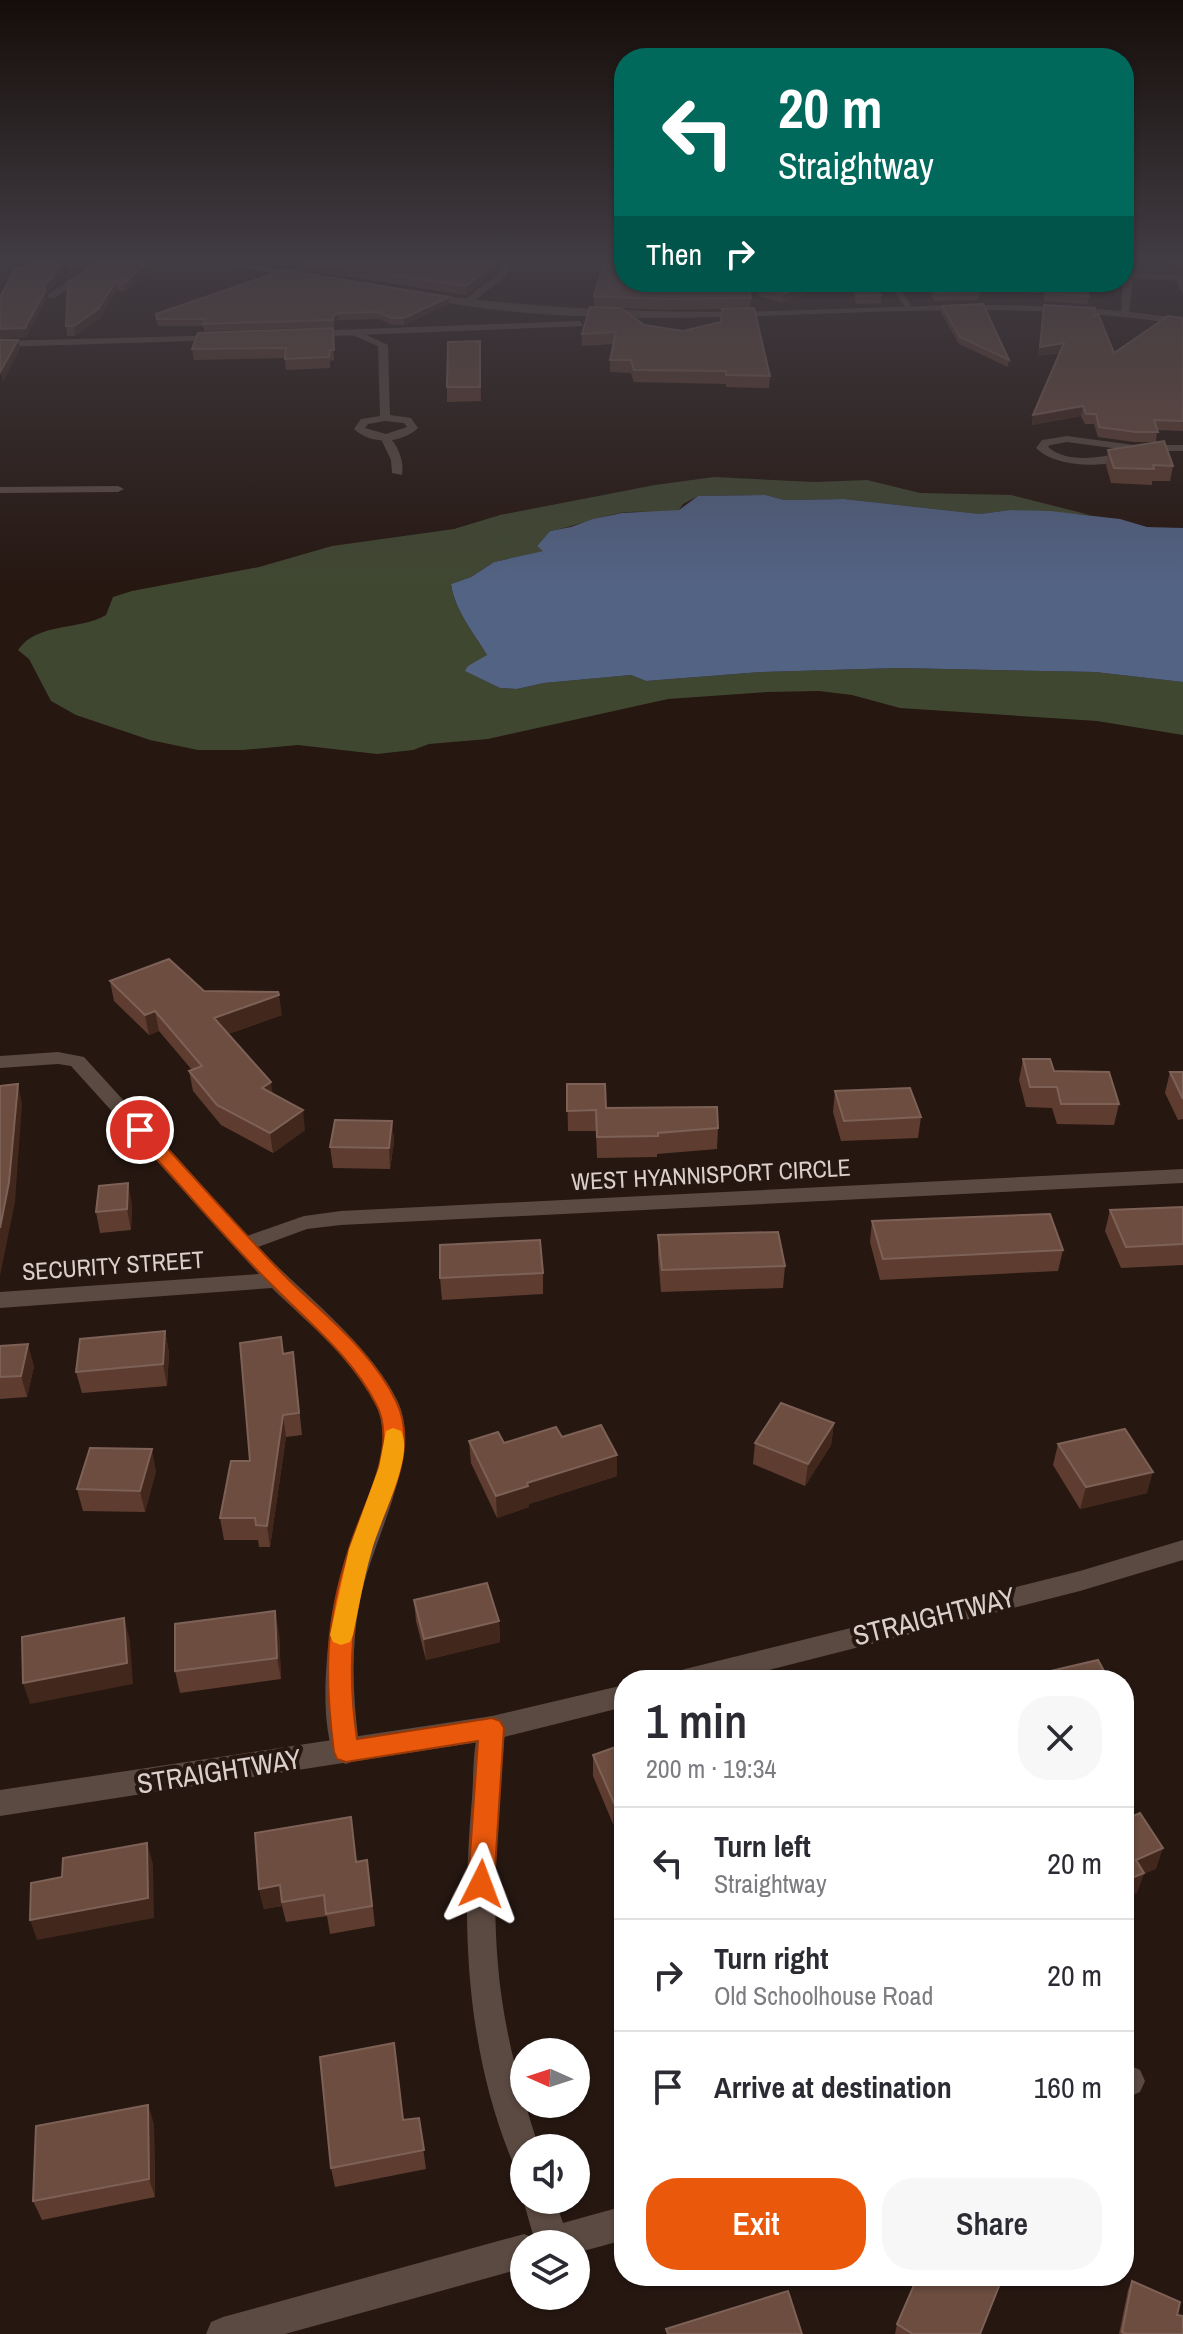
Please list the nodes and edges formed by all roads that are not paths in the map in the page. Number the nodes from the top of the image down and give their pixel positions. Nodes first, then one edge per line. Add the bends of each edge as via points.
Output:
1 (384, 368) edge
2 (385, 418) junction
3 (385, 437) junction
4 (1183, 448) edge
5 (1162, 449) junction
6 (398, 473) dead end
7 (118, 489) dead end
8 (0, 490) edge
9 (0, 1062) edge
10 (1183, 1176) edge
11 (246, 1244) junction
12 (278, 1280) junction
13 (0, 1300) edge
14 (1183, 1550) edge
15 (725, 1670) edge
16 (614, 1698) edge
17 (492, 1728) junction
18 (346, 1752) junction
19 (0, 1803) edge
20 (519, 2134) edge
21 (614, 2226) edge
22 (590, 2233) edge
23 (510, 2255) edge
24 (223, 2334) edge

1 - 2 street
2 - 3 street via 359,427 366,434
2 - 3 street via 414,426 405,434
3 - 6 street
4 - 5 street
5 - 5 street via 1067,439 1046,442 1042,448 1075,460
7 - 8 street
9 - 11 street via 77,1061
10 - 11 street, WEST HYANNISPORT CIRCLE via 341,1218 304,1223
11 - 12 street
12 - 13 street, SECURITY STREET
12 - 18 street via 344,1343 392,1416 390,1467 360,1549 340,1646 338,1690
14 - 15 street, STRAIGHTWAY
16 - 17 street, STRAIGHTWAY
17 - 18 street, STRAIGHTWAY
17 - 20 street via 481,1884 483,1968 498,2056
18 - 19 street, STRAIGHTWAY
21 - 22 street
23 - 24 street

